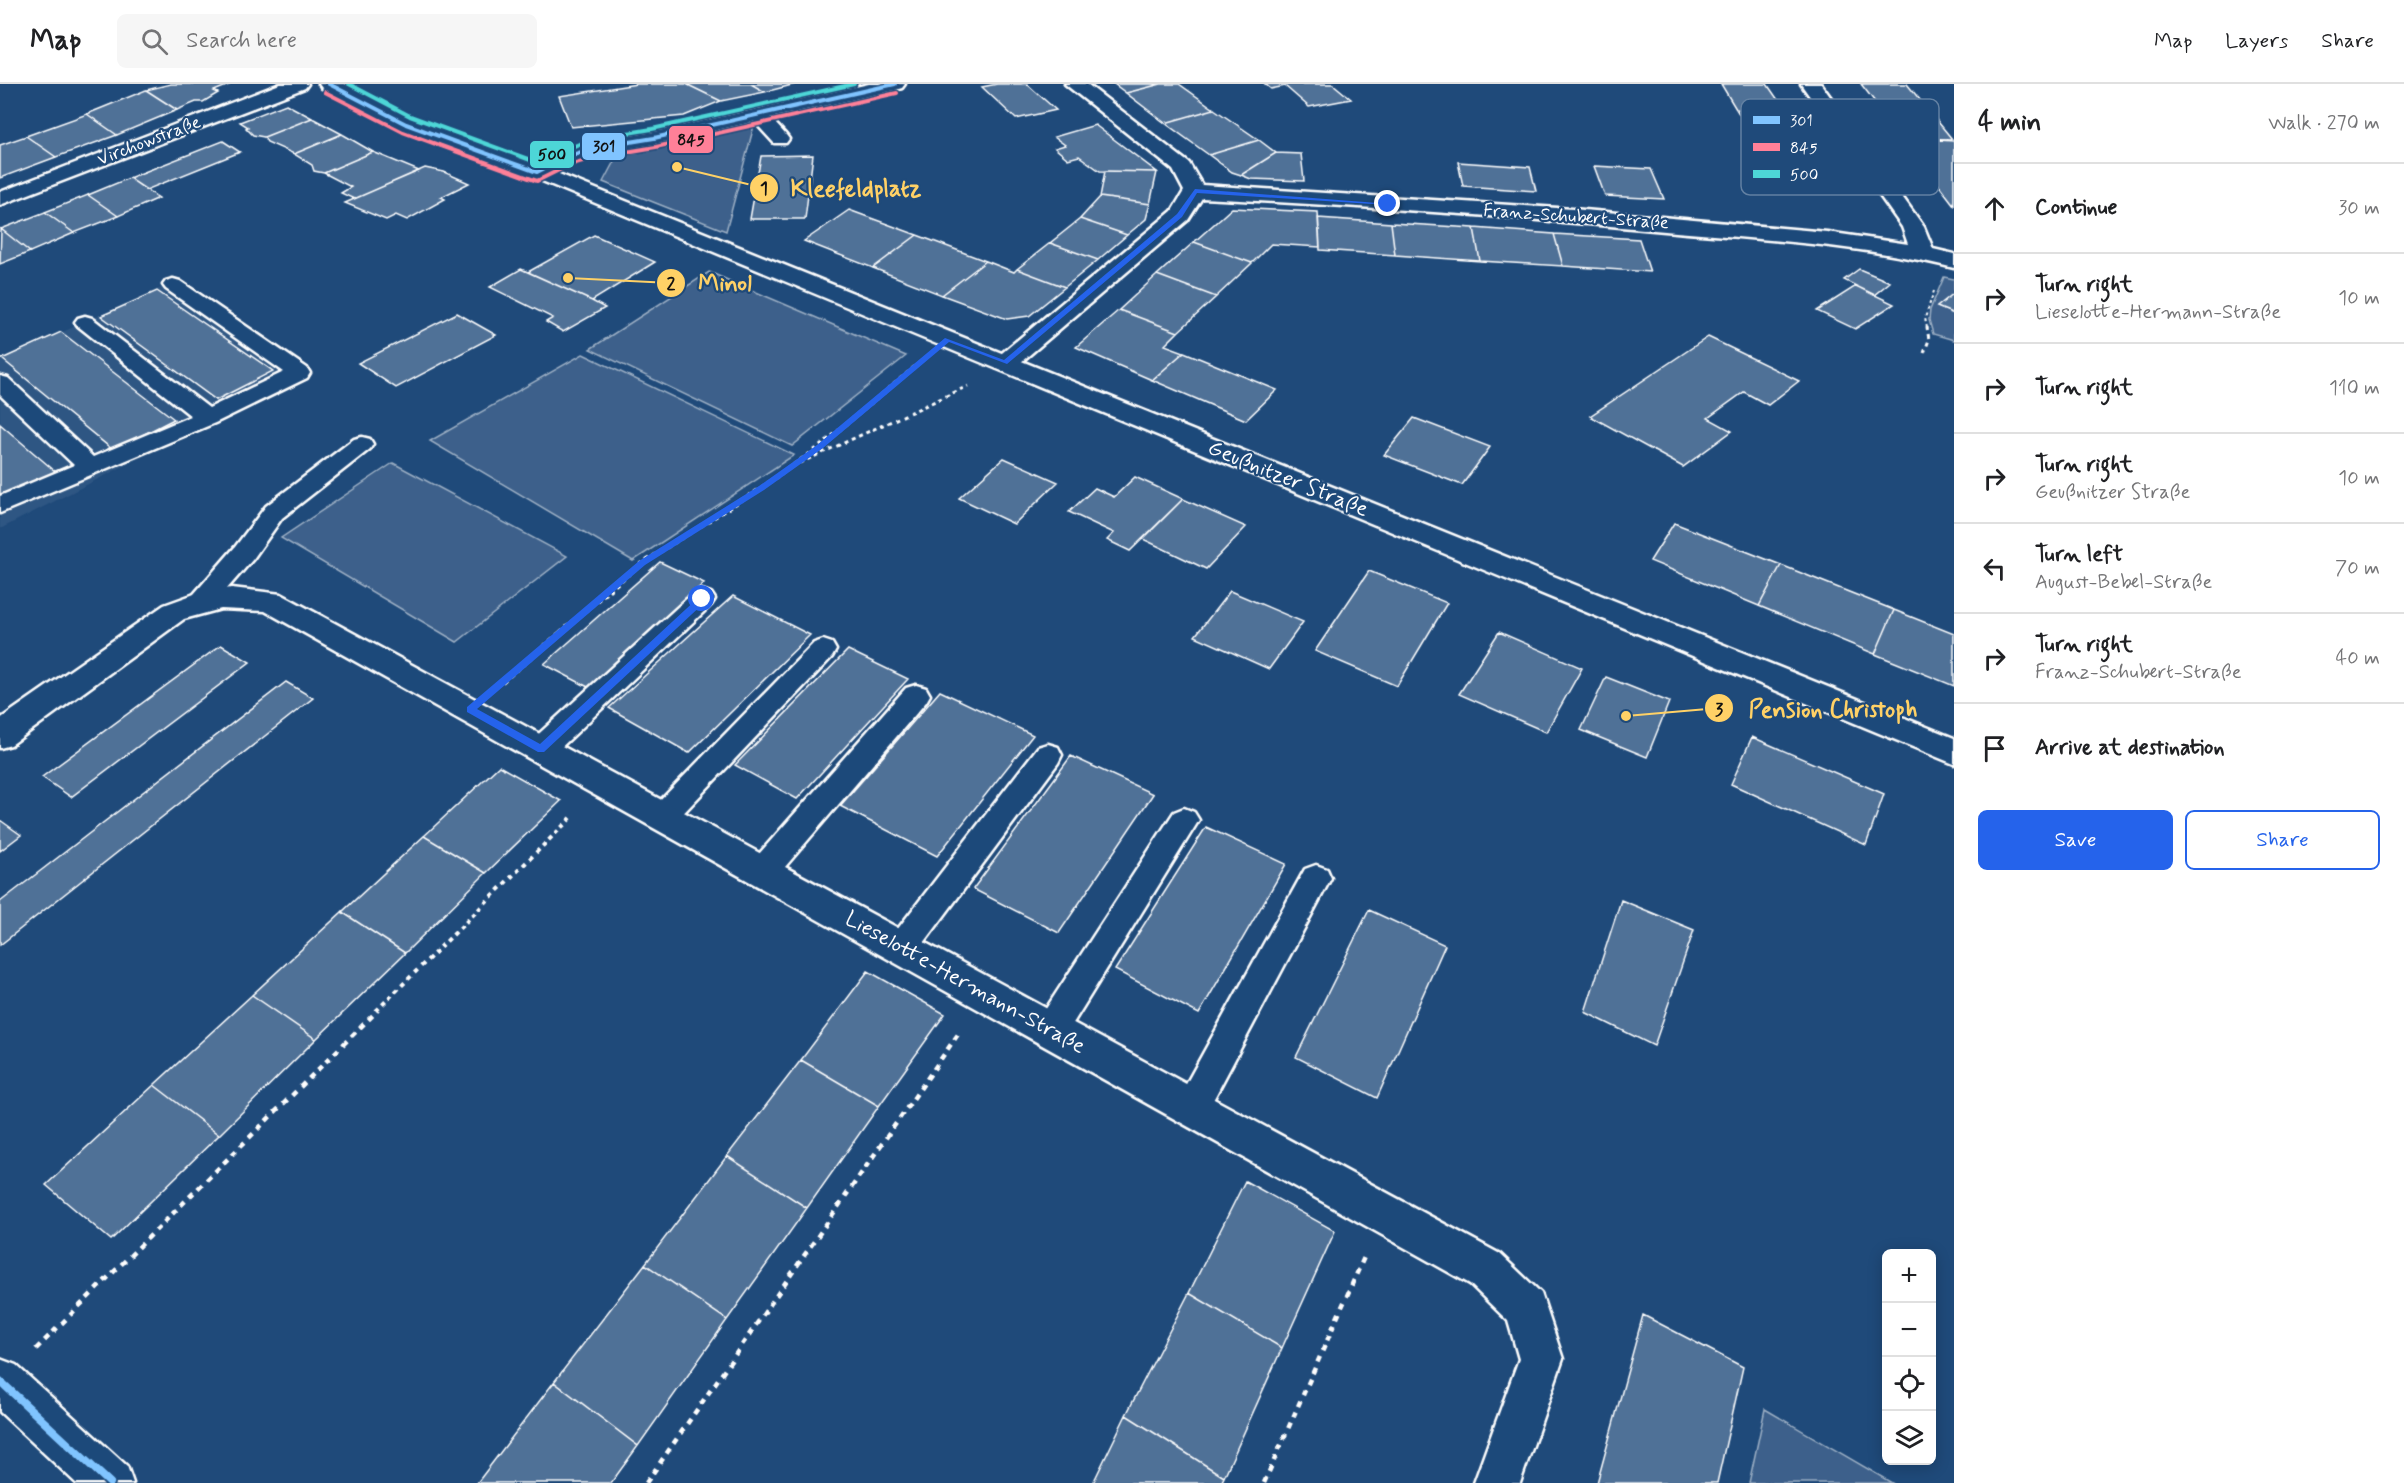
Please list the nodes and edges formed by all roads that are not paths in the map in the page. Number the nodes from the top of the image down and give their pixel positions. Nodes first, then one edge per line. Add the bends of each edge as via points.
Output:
1 (298, 84) edge
2 (329, 84) edge
3 (895, 84) edge
4 (1075, 84) edge
5 (1811, 84) edge
6 (1822, 99) edge
7 (758, 115) junction
8 (780, 139) dead end
9 (537, 172) junction
10 (1195, 191) junction
11 (1890, 195) edge
12 (0, 199) edge
13 (1923, 252) junction
14 (1954, 261) edge
15 (173, 285) dead end
16 (85, 322) dead end
17 (1005, 363) junction
18 (0, 383) edge
19 (207, 418) junction
20 (362, 444) dead end
21 (90, 467) junction
22 (0, 505) edge
23 (216, 598) junction
24 (702, 599) dead end
25 (823, 650) dead end
26 (916, 695) dead end
27 (0, 736) edge
28 (541, 749) junction
29 (1954, 751) edge
30 (1048, 755) dead end
31 (662, 817) junction
32 (1184, 820) dead end
33 (762, 872) junction
34 (1316, 878) dead end
35 (901, 949) junction
36 (1050, 1030) junction
37 (1191, 1108) junction
38 (1, 1382) edge
39 (110, 1483) edge
40 (1497, 1483) edge

1 - 12 street, Virchowstraße
2 - 9 street, Geußnitzer Straße via 406,124
3 - 7 street
4 - 10 street via 1182,167
5 - 6 street
7 - 8 lane
7 - 9 street via 580,152
9 - 17 street, Geußnitzer Straße
10 - 13 street, Franz-Schubert-Straße via 1659,223
10 - 17 street via 1180,215
11 - 13 street via 1913,227
13 - 14 street, Franz-Schubert-Straße
15 - 19 lane via 299,373
16 - 19 lane
17 - 29 street, Geußnitzer Straße
18 - 21 lane
19 - 21 lane
20 - 23 lane via 274,512
21 - 22 lane
23 - 27 street via 174,612
23 - 28 street, Lieselotte-Hermann-Straße via 270,601
24 - 28 lane
25 - 31 lane
26 - 33 lane
28 - 31 street, Lieselotte-Hermann-Straße
30 - 35 lane
31 - 33 street, Lieselotte-Hermann-Straße
32 - 36 lane
33 - 35 street, Lieselotte-Hermann-Straße
34 - 37 lane
35 - 36 street, Lieselotte-Hermann-Straße
36 - 37 street, Lieselotte-Hermann-Straße
37 - 40 street, Lieselotte-Hermann-Straße via 1485,1269 1526,1308 1541,1359
38 - 39 street

